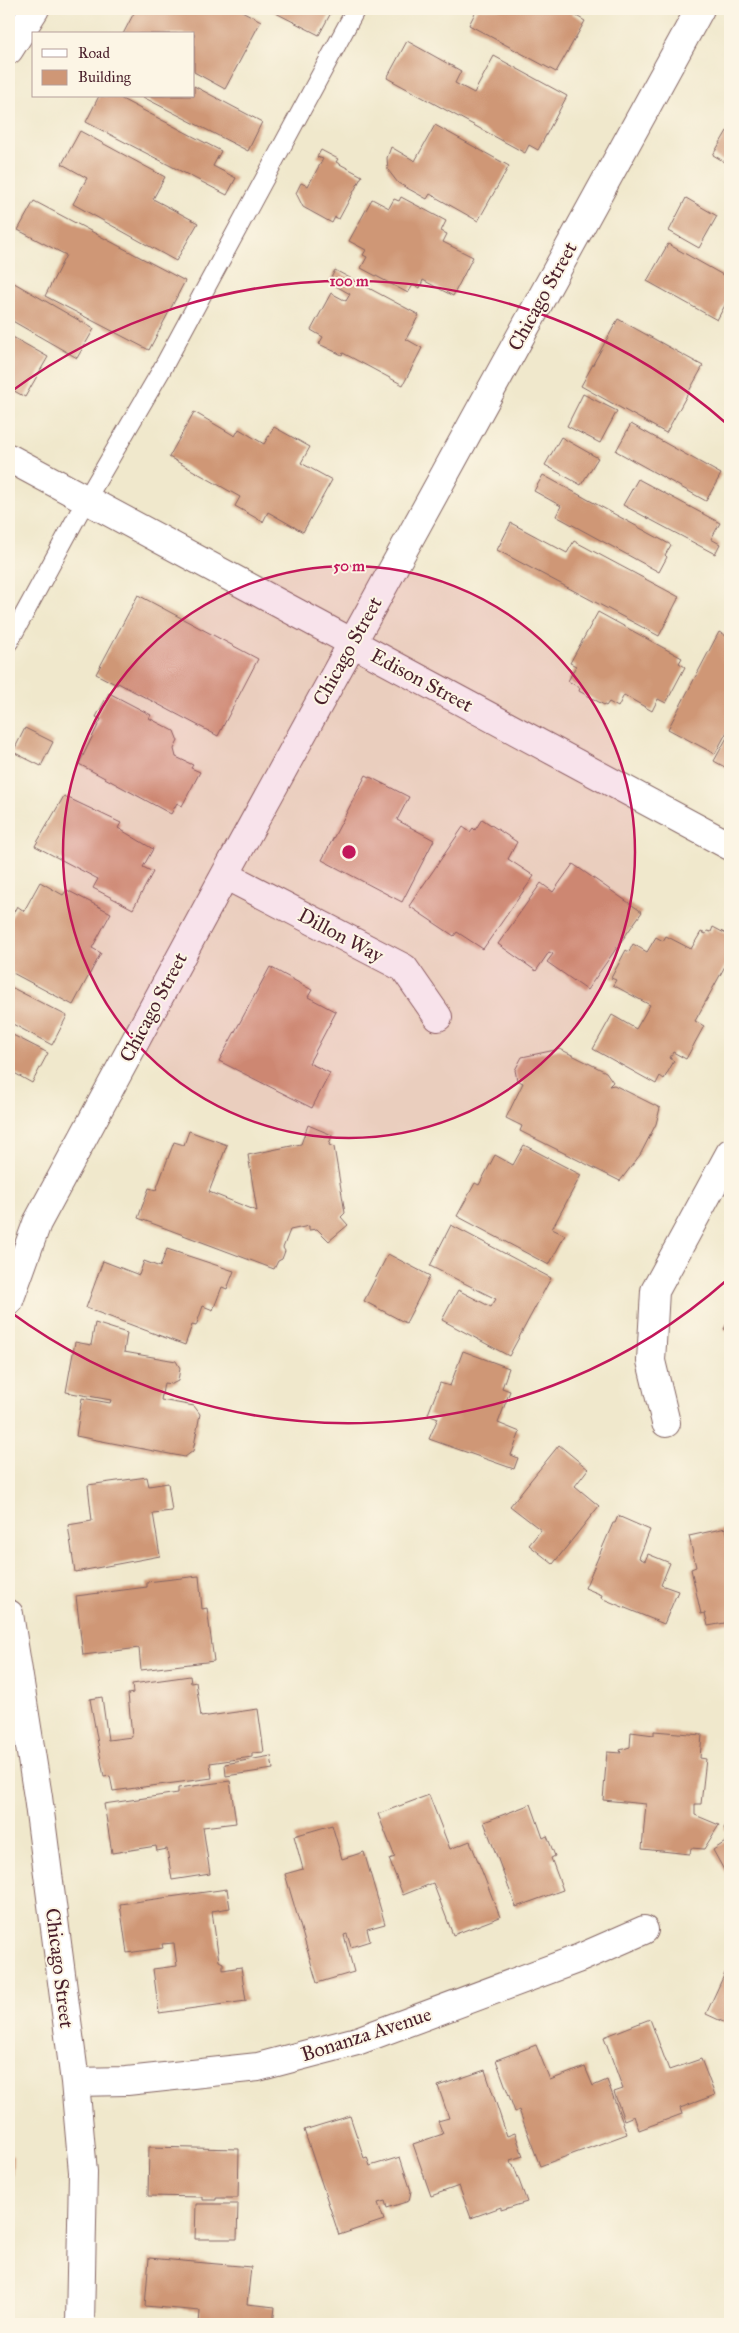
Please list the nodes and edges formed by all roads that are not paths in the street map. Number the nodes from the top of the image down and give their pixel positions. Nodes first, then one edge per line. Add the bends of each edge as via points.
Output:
1 (35, 9) edge
2 (356, 9) edge
3 (700, 9) edge
4 (9, 50) edge
5 (9, 458) edge
6 (86, 500) junction
7 (9, 642) edge
8 (353, 642) junction
9 (730, 846) edge
10 (225, 875) junction
11 (438, 1017) dead end
12 (730, 1153) edge
13 (9, 1300) edge
14 (666, 1424) dead end
15 (9, 1614) edge
16 (644, 1930) dead end
17 (75, 2082) junction
18 (80, 2324) edge

1 - 4 street
2 - 6 lane via 161,371
3 - 8 street, Chicago Street
5 - 6 street, Edison Street
6 - 7 lane
6 - 8 street, Edison Street
8 - 9 street, Edison Street
8 - 10 street, Chicago Street
10 - 11 street, Dillon Way via 404,968
10 - 13 street, Chicago Street via 37,1223
12 - 14 street via 655,1291 651,1361
15 - 17 street, Chicago Street via 38,1797
16 - 17 street, Bonanza Avenue via 580,1958 357,2040 258,2067 127,2081
17 - 18 street, Chicago Street via 83,2172

